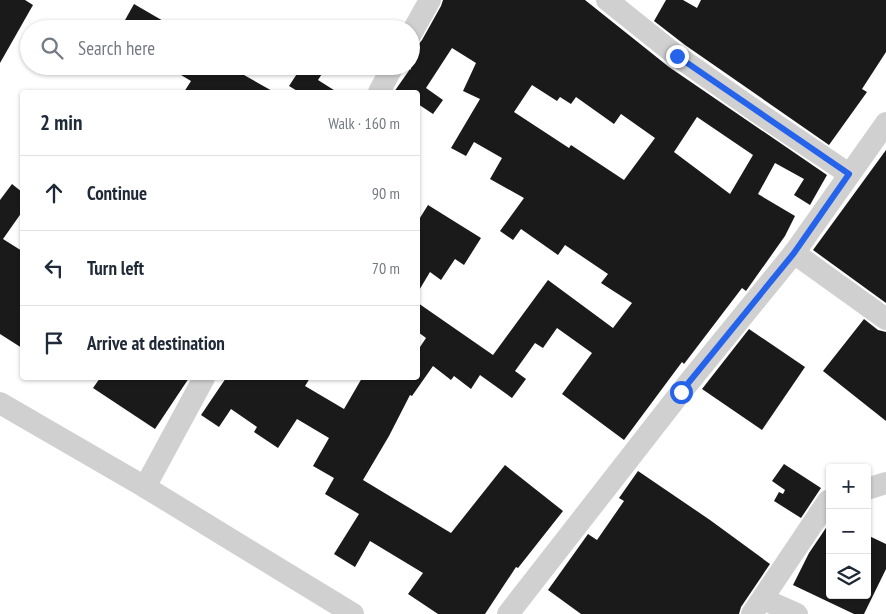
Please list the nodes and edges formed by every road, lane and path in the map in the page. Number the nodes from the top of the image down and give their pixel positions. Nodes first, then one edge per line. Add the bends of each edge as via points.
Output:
1 (430, 0) edge
2 (607, 0) edge
3 (419, 20) edge
4 (388, 75) edge
5 (380, 90) edge
6 (886, 123) edge
7 (849, 174) junction
8 (794, 253) junction
9 (886, 319) edge
10 (203, 380) edge
11 (0, 403) edge
12 (886, 483) edge
13 (145, 487) junction
14 (871, 488) edge
15 (826, 504) edge
16 (758, 606) edge
17 (353, 614) edge
18 (508, 614) edge
19 (797, 614) edge

1 - 3 street
2 - 7 street via 677,56
4 - 5 street
6 - 7 street
7 - 8 street
8 - 9 street
8 - 18 street
10 - 13 street
11 - 13 street
12 - 14 street
13 - 17 street
15 - 16 street
16 - 19 street

